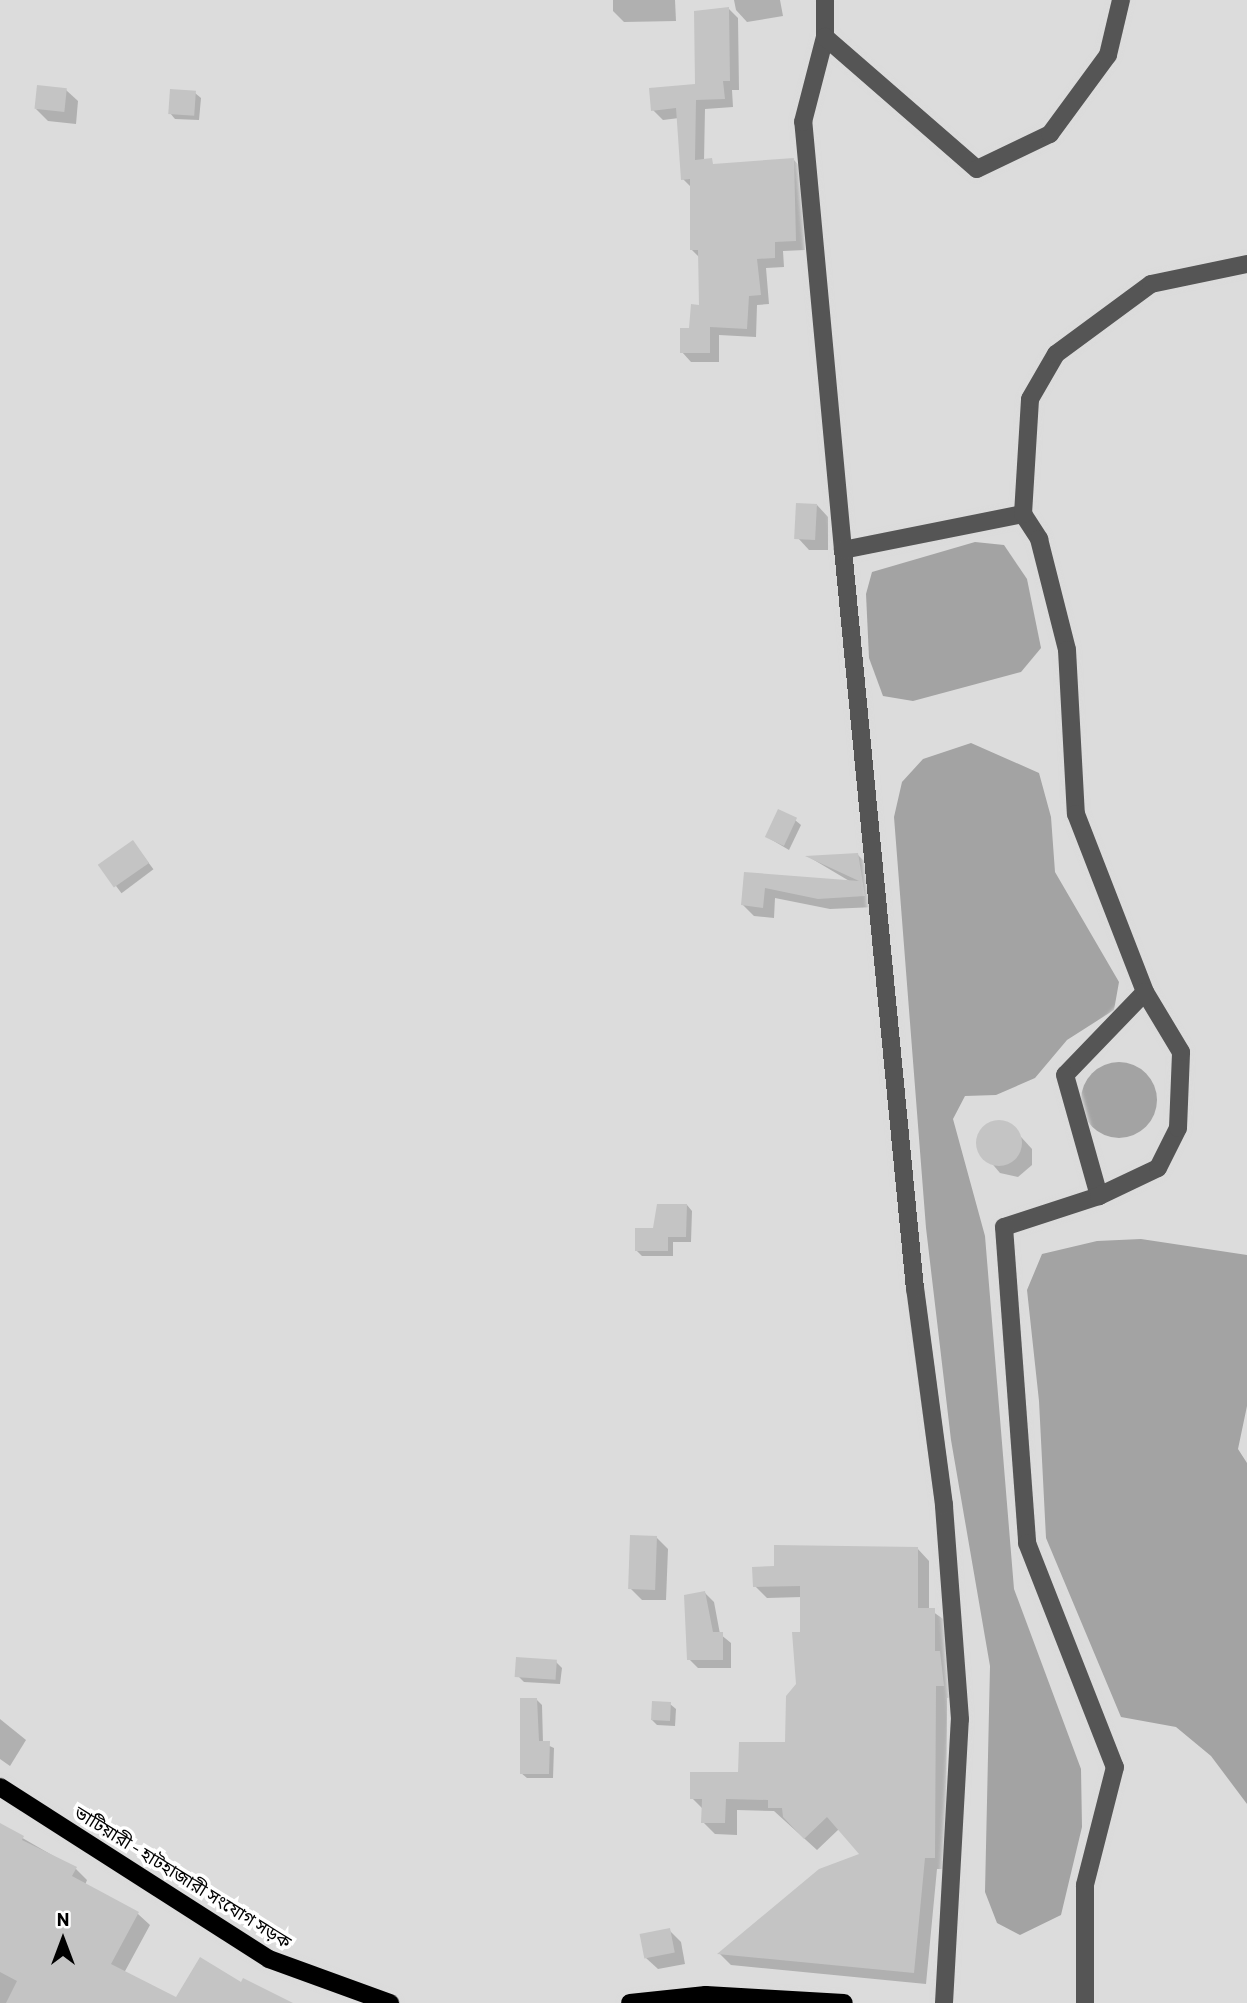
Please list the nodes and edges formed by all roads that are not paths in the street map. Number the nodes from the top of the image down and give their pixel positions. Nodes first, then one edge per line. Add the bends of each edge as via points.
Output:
1 (825, 0) edge
2 (1121, 0) edge
3 (825, 37) junction
4 (1247, 264) edge
5 (1023, 514) junction
6 (843, 550) junction
7 (1145, 992) junction
8 (1098, 1196) junction
9 (0, 1787) edge
10 (390, 2003) edge
11 (630, 2003) edge
12 (844, 2003) edge
13 (944, 2003) edge
14 (1084, 2003) edge

1 - 3 street
2 - 3 street via 1108,55 1050,134 977,169
3 - 6 street via 803,122
4 - 5 street via 1151,284 1056,354 1030,399
5 - 6 street
5 - 7 street via 1039,539 1067,650 1076,814
6 - 13 street via 915,1289 944,1505 960,1719
7 - 8 street via 1065,1075
7 - 8 street via 1181,1052 1178,1128 1157,1168
8 - 14 street via 1004,1227 1027,1543 1115,1767 1085,1885
9 - 10 main road, ভাটিয়ারী - হাটহাজারী সংযোগ সড়ক via 269,1959
11 - 12 main road via 706,1995

